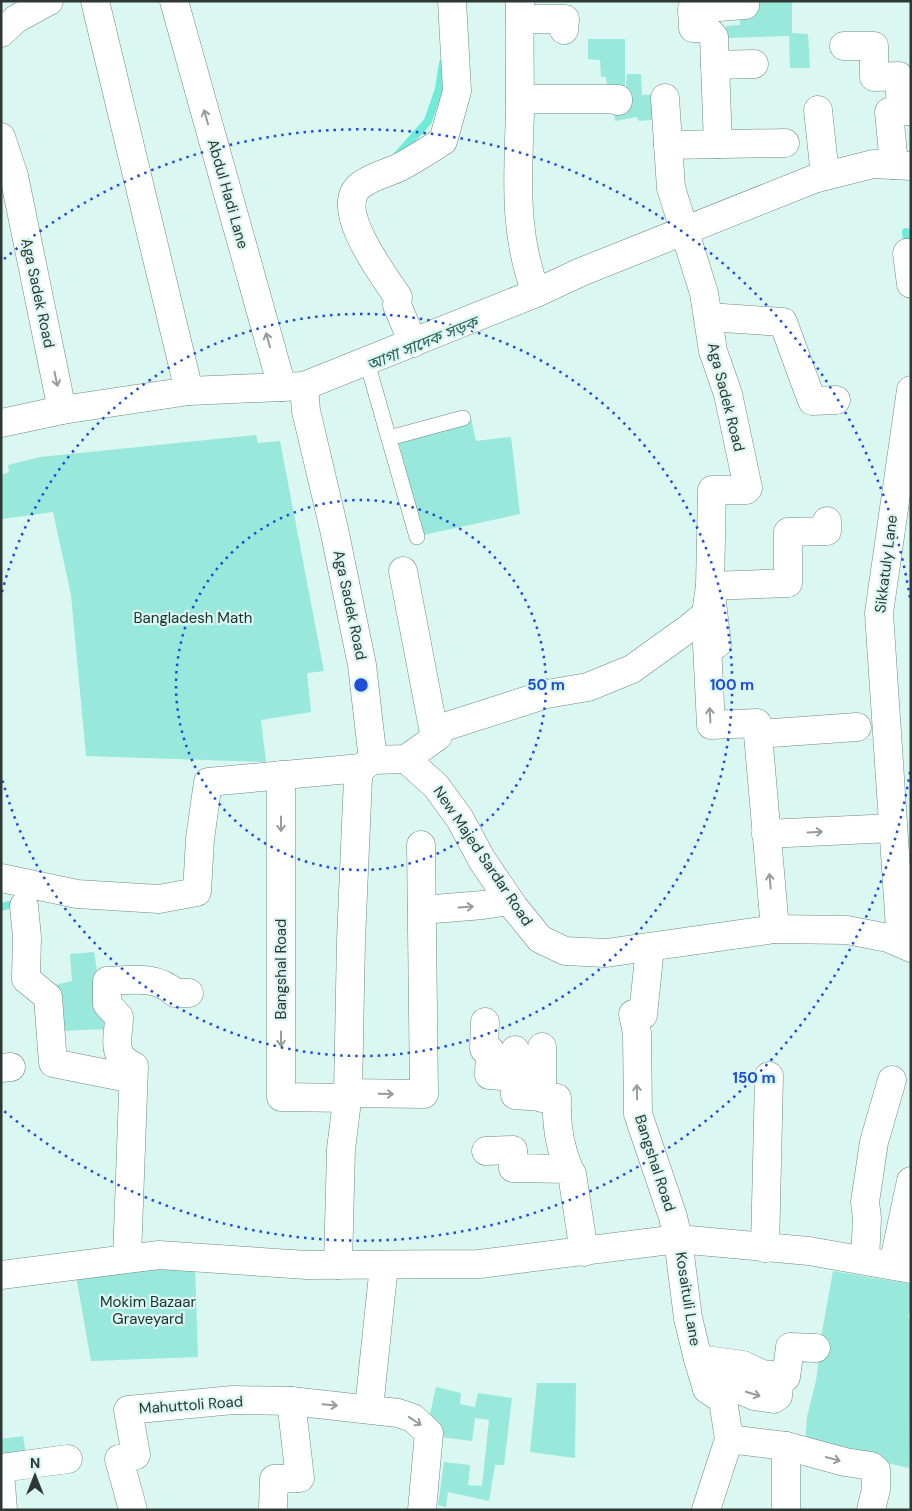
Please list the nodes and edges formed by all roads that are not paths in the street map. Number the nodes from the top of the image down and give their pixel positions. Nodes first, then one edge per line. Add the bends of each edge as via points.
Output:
1 (48, 1) edge
2 (95, 1) edge
3 (174, 1) edge
4 (452, 1) edge
5 (705, 4) edge
6 (745, 5) dead end
7 (520, 10) edge
8 (5, 22) edge
9 (564, 30) dead end
10 (844, 46) dead end
11 (754, 64) dead end
12 (715, 65) junction
13 (665, 98) dead end
14 (520, 99) junction
15 (906, 99) edge
16 (618, 101) dead end
17 (818, 110) dead end
18 (1, 137) edge
19 (785, 143) dead end
20 (718, 144) junction
21 (668, 145) junction
22 (902, 165) edge
23 (825, 176) junction
24 (684, 231) junction
25 (908, 246) edge
26 (911, 284) edge
27 (536, 294) junction
28 (708, 317) junction
29 (413, 343) junction
30 (367, 362) junction
31 (293, 387) junction
32 (189, 391) junction
33 (910, 398) edge
34 (836, 400) dead end
35 (62, 410) junction
36 (463, 418) dead end
37 (1, 423) edge
38 (389, 438) junction
39 (827, 521) dead end
40 (417, 537) dead end
41 (403, 571) dead end
42 (710, 586) junction
43 (857, 727) dead end
44 (758, 734) junction
45 (435, 738) junction
46 (406, 759) junction
47 (367, 764) junction
48 (281, 775) junction
49 (901, 798) edge
50 (893, 828) junction
51 (766, 834) junction
52 (421, 845) dead end
53 (1, 878) edge
54 (77, 894) junction
55 (509, 900) junction
56 (13, 909) edge
57 (422, 910) junction
58 (775, 929) junction
59 (906, 945) edge
60 (650, 948) junction
61 (189, 993) dead end
62 (485, 1022) dead end
63 (542, 1047) dead end
64 (515, 1050) dead end
65 (769, 1076) dead end
66 (515, 1077) junction
67 (133, 1080) junction
68 (892, 1080) dead end
69 (348, 1096) junction
70 (542, 1098) junction
71 (486, 1151) dead end
72 (569, 1169) junction
73 (911, 1181) edge
74 (678, 1239) junction
75 (765, 1248) junction
76 (584, 1252) junction
77 (127, 1258) junction
78 (865, 1260) junction
79 (338, 1265) junction
80 (384, 1265) junction
81 (902, 1267) edge
82 (1, 1274) edge
83 (816, 1348) dead end
84 (698, 1359) junction
85 (780, 1376) junction
86 (707, 1388) junction
87 (291, 1401) junction
88 (369, 1408) junction
89 (729, 1439) junction
90 (786, 1446) junction
91 (68, 1459) dead end
92 (1, 1468) edge
93 (1, 1484) edge
94 (273, 1509) edge
95 (3, 1510) edge
96 (133, 1510) edge
97 (422, 1510) edge
98 (706, 1510) edge
99 (786, 1510) edge
100 (871, 1510) edge

1 - 8 street
2 - 32 street
31 -> 3 street, Abdul Hadi Lane
4 - 29 street via 457,91 443,141 400,167 360,185 353,196 354,218 364,245 398,297 397,305
5 - 6 street
5 - 12 street via 692,9 694,28 706,28 714,37
7 - 9 street via 565,19
7 - 14 street
10 - 15 street via 874,46 874,77 899,76
11 - 12 street
12 - 20 street
13 - 21 street, Aga Sadek Road
14 - 16 street
14 - 27 street via 519,231 523,256
15 - 22 street via 889,112
17 - 23 street
18 -> 35 street, Aga Sadek Road via 14,176
19 - 20 street
20 - 21 street
21 - 24 street, Aga Sadek Road via 671,188
22 - 23 street via 873,164
23 - 24 street
24 - 27 street via 581,272
24 - 28 street, Aga Sadek Road via 704,293
25 - 26 street
27 - 29 street
28 - 34 street via 783,322 812,401
28 - 42 street, Aga Sadek Road via 748,488 712,490
29 - 30 street
30 - 31 street
30 - 38 lane
31 - 32 street
31 - 47 street, Aga Sadek Road via 308,420 362,665
32 - 35 street
33 - 49 street, Sikkatuly Lane via 879,613
35 - 37 street
36 - 38 lane
38 - 40 lane
39 - 42 street via 827,531 788,532 788,583
41 - 45 street
44 -> 42 street via 757,723 711,725 707,644 717,644
42 - 45 street, Aga Sadek Road via 706,614 632,669 588,687 547,694 441,728
43 - 44 street
44 - 51 street
45 - 46 street, Aga Sadek Road
46 - 47 street
46 - 55 street, New Majed Sardar Road via 436,786
47 - 48 street
47 - 69 street via 358,778
48 - 54 street via 208,782 197,892 160,899
48 -> 69 street, Bangshal Road via 281,1097
49 - 50 street, Sikkatuly Lane
51 -> 50 street
50 - 59 street, Sikkatuly Lane
58 -> 51 street
52 - 57 street
53 - 54 street
54 - 56 street
57 -> 55 street via 483,906
55 - 60 street, New Majed Sardar Road via 540,939 565,951 606,954
56 - 67 street via 27,937 26,978 48,997 52,1063
69 -> 57 street, Bangshal Road via 424,1094
58 - 59 street, New Majed Sardar Road via 847,930
58 - 60 street, New Majed Sardar Road
74 -> 60 street, Bangshal Road via 666,1192 638,1114 637,1033 633,1014 643,1015
61 - 67 street via 175,993 167,986 142,979 107,981 107,1004 119,1017 118,1053 134,1066
62 - 66 street via 484,1049 490,1050 489,1075
63 - 70 street
64 - 66 street
65 - 75 street
66 - 70 street via 515,1095
67 - 77 street
68 - 78 street via 874,1142 865,1202
69 - 79 street via 341,1149
70 - 72 street via 557,1098 560,1146
71 - 72 street via 513,1150 513,1168
72 - 76 street
73 - 81 street
74 - 75 street
74 - 76 street
74 - 84 street, Kosaituli Lane via 682,1286
75 - 78 street
76 - 80 street via 479,1264
77 - 79 street via 159,1255
77 - 82 street
78 - 81 street
79 - 80 street
80 - 88 street
83 - 85 street via 790,1347 786,1377
84 - 85 street, Kosaituli Lane via 743,1365 762,1374
84 - 86 street, Kosaituli Lane
86 -> 85 street via 738,1388 754,1396 774,1399 778,1396
86 - 89 street, Kosaituli Lane via 723,1400
87 -> 88 street, Mahuttoli Road
87 - 94 street via 300,1478 274,1479
87 - 96 street, Mahuttoli Road via 233,1400 128,1410 136,1455 119,1459
88 -> 97 street via 413,1418 429,1433
89 - 90 street
89 - 98 street, Kosaituli Lane
90 - 99 street
90 -> 100 street via 874,1468 876,1489
91 - 92 street
93 - 95 street

